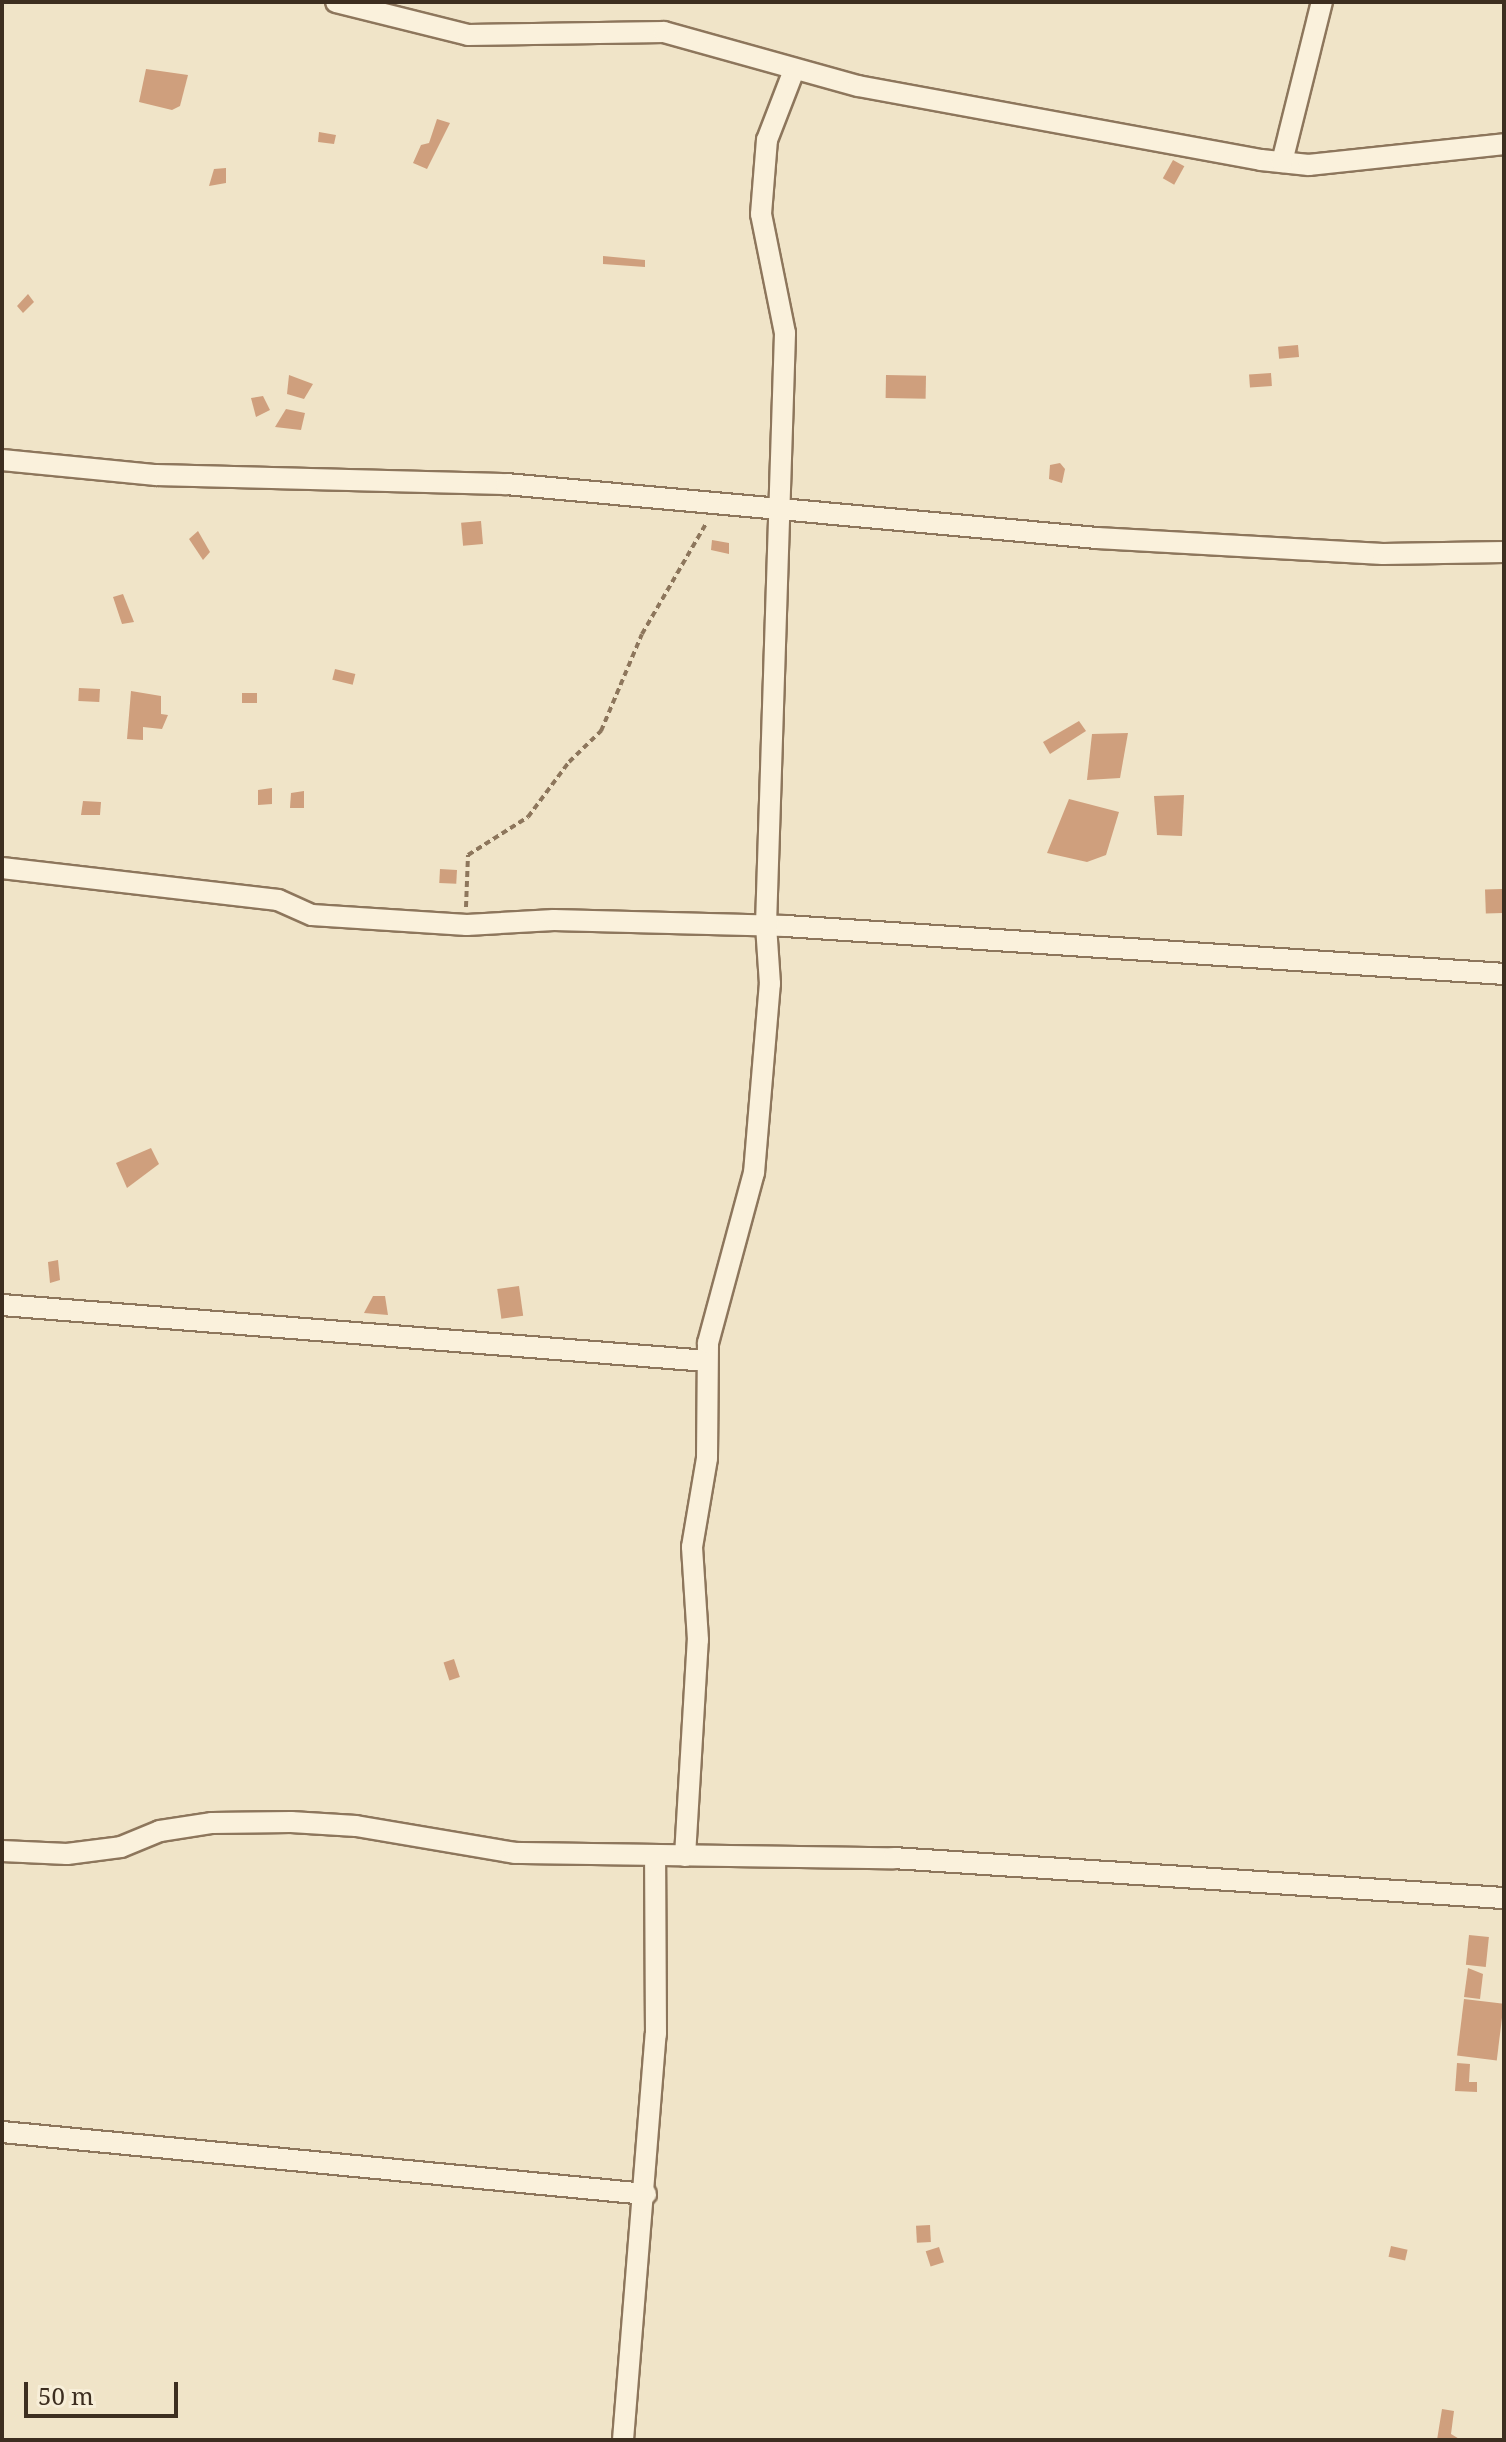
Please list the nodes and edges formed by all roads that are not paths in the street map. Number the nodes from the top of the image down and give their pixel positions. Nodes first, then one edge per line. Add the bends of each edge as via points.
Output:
1 (336, 2) edge
2 (1322, 2) edge
3 (794, 70) junction
4 (1504, 144) edge
5 (1282, 162) junction
6 (2, 460) edge
7 (777, 506) junction
8 (1504, 552) edge
9 (2, 868) edge
10 (766, 925) junction
11 (1504, 974) edge
12 (2, 1305) edge
13 (707, 1361) junction
14 (2, 1851) edge
15 (685, 1856) junction
16 (655, 1857) junction
17 (1504, 1898) edge
18 (2, 2132) edge
19 (646, 2194) junction
20 (623, 2440) edge

1 - 3 street via 468,35 664,32
2 - 5 street
3 - 5 street via 1097,133
3 - 7 street via 767,140 761,214 785,333
4 - 5 street via 1347,162
6 - 7 street via 156,475 506,484
7 - 8 street via 1097,538 1383,554
7 - 10 street via 778,662
9 - 10 street via 278,900 312,915 467,925 568,920
10 - 11 street
10 - 13 street via 770,984 754,1173
12 - 13 street
13 - 15 street via 707,1458 692,1547 698,1640
14 - 16 street via 67,1854 121,1847 160,1831 212,1823 291,1822 356,1826 471,1849
15 - 16 street
15 - 17 street via 893,1858
16 - 19 street via 656,2034
18 - 19 street
19 - 20 street

